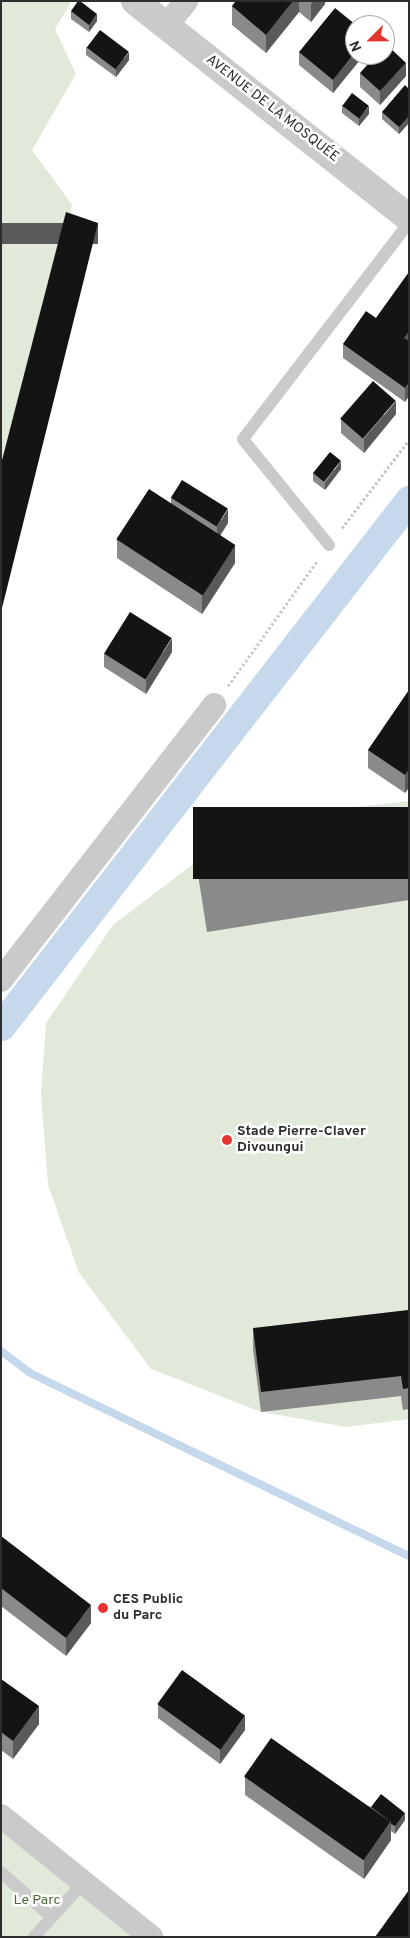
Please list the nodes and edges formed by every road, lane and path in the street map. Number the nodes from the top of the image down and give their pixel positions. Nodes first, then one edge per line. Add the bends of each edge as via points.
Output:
1 (135, 1) edge
2 (186, 1) edge
3 (166, 26) junction
4 (409, 218) edge
5 (409, 223) edge
6 (409, 440) edge
7 (329, 545) junction
8 (214, 705) joint
9 (1, 980) edge
10 (1, 1816) edge
11 (1, 1872) edge
12 (83, 1883) junction
13 (50, 1916) junction
14 (34, 1937) edge
15 (151, 1937) edge

1 - 3 street, AVENUE DE LA MOSQUÉE
2 - 3 street
3 - 4 street, AVENUE DE LA MOSQUÉE
5 - 7 lane via 243,439
6 - 7 path
7 - 8 path
8 - 9 street
10 - 12 street
11 - 13 lane
12 - 13 lane
12 - 15 street
13 - 14 lane

